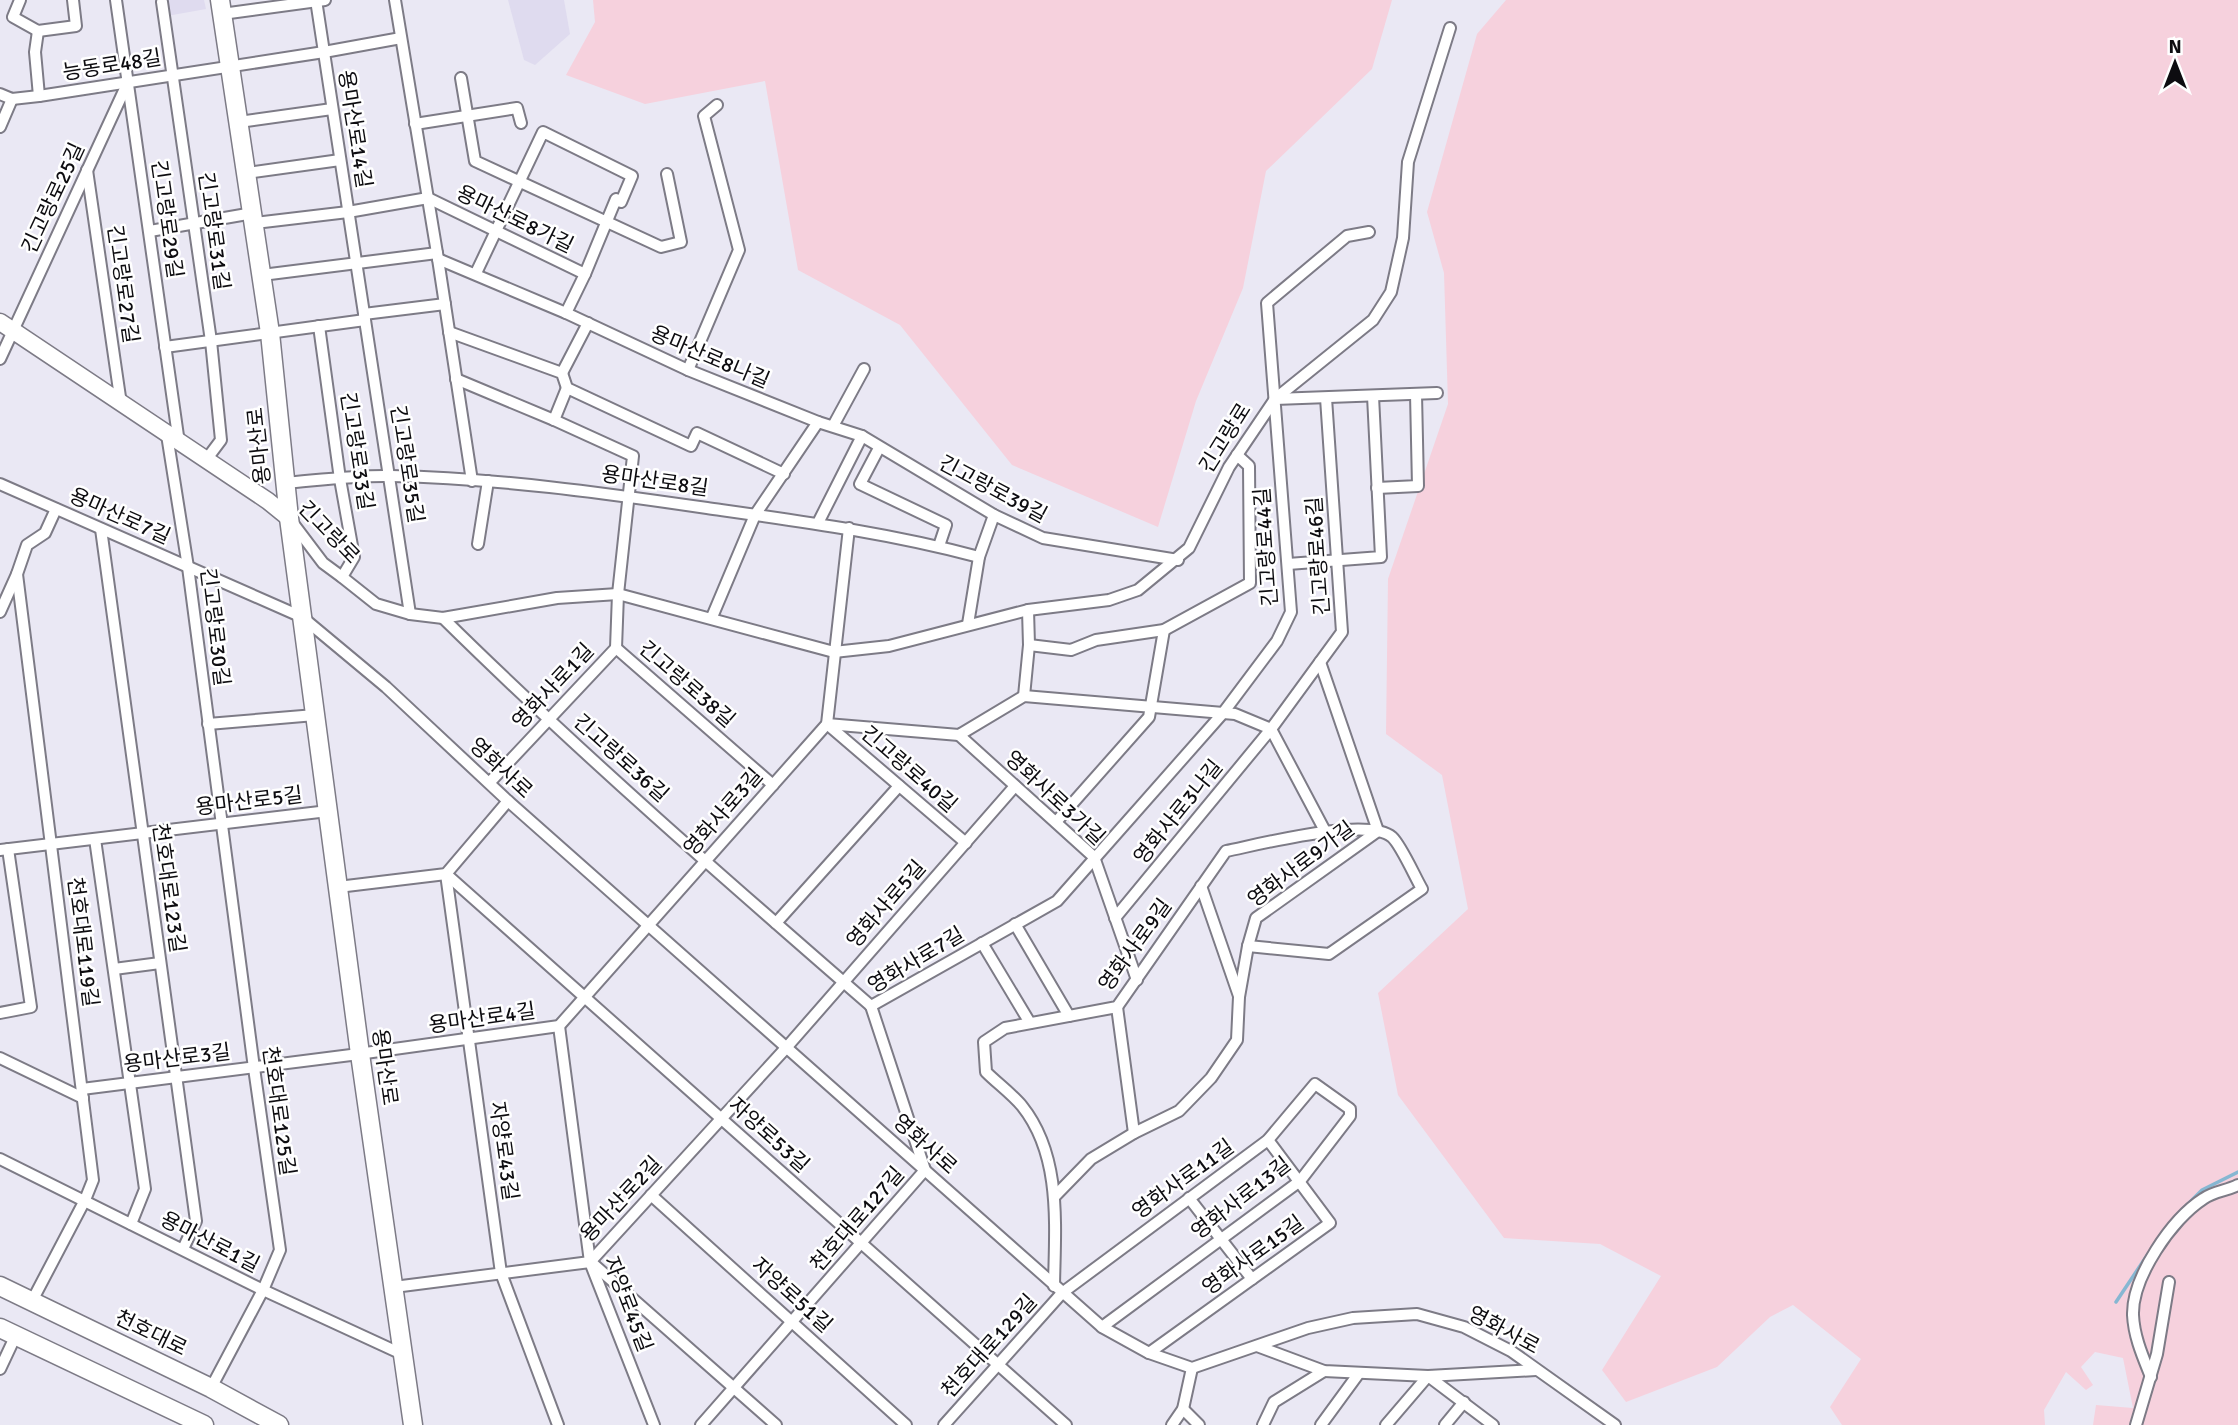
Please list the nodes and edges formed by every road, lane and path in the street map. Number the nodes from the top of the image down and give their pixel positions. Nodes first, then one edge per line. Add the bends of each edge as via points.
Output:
1 (20, 0) edge
2 (73, 0) edge
3 (116, 0) edge
4 (395, 0) edge
5 (319, 1) edge
6 (162, 2) dead end
7 (221, 7) edge
8 (1450, 28) dead end
9 (38, 31) junction
10 (401, 38) junction
11 (324, 52) junction
12 (230, 65) junction
13 (171, 74) junction
14 (461, 78) dead end
15 (128, 82) junction
16 (0, 94) edge
17 (39, 96) junction
18 (12, 99) junction
19 (717, 105) dead end
20 (332, 108) junction
21 (467, 116) junction
22 (239, 122) junction
23 (521, 123) dead end
24 (415, 124) junction
25 (0, 127) edge
26 (340, 160) junction
27 (87, 170) junction
28 (247, 173) junction
29 (667, 174) dead end
30 (519, 183) junction
31 (428, 198) junction
32 (348, 212) junction
33 (254, 218) junction
34 (606, 222) junction
35 (193, 223) junction
36 (150, 231) junction
37 (497, 232) junction
38 (1369, 232) dead end
39 (438, 256) junction
40 (356, 264) junction
41 (476, 274) junction
42 (585, 274) junction
43 (262, 275) junction
44 (445, 304) junction
45 (566, 313) junction
46 (365, 317) junction
47 (587, 323) junction
48 (6, 326) edge
49 (319, 326) junction
50 (449, 332) junction
51 (270, 333) junction
52 (211, 341) junction
53 (166, 347) junction
54 (0, 359) edge
55 (864, 369) dead end
56 (688, 370) junction
57 (562, 373) junction
58 (456, 379) junction
59 (567, 388) junction
60 (1437, 393) dead end
61 (1416, 394) junction
62 (1373, 396) junction
63 (1326, 398) junction
64 (1275, 399) junction
65 (121, 404) junction
66 (554, 420) junction
67 (818, 422) junction
68 (833, 426) junction
69 (862, 436) junction
70 (173, 439) junction
71 (879, 448) junction
72 (1237, 454) junction
73 (206, 460) junction
74 (784, 474) junction
75 (389, 475) junction
76 (341, 479) junction
77 (472, 481) junction
78 (488, 481) junction
79 (285, 483) junction
80 (0, 484) edge
81 (1377, 488) junction
82 (629, 496) junction
83 (56, 509) junction
84 (755, 514) junction
85 (994, 515) junction
86 (289, 518) junction
87 (818, 523) junction
88 (849, 528) junction
89 (102, 529) junction
90 (478, 544) dead end
91 (939, 546) junction
92 (979, 556) junction
93 (1178, 560) junction
94 (1337, 560) junction
95 (1288, 564) junction
96 (188, 567) junction
97 (17, 574) junction
98 (342, 577) junction
99 (618, 594) junction
100 (1028, 610) junction
101 (0, 612) edge
102 (411, 614) junction
103 (302, 617) junction
104 (712, 617) junction
105 (443, 618) junction
106 (968, 624) junction
107 (1164, 630) junction
108 (1029, 645) junction
109 (616, 648) junction
110 (834, 652) junction
111 (1320, 662) junction
112 (1024, 696) junction
113 (1152, 705) junction
114 (1223, 713) junction
115 (315, 715) junction
116 (549, 720) junction
117 (208, 724) junction
118 (827, 724) junction
119 (1271, 729) junction
120 (959, 735) junction
121 (491, 782) junction
122 (773, 785) junction
123 (899, 786) junction
124 (1015, 786) junction
125 (509, 801) junction
126 (328, 811) junction
127 (1056, 822) junction
128 (221, 824) junction
129 (1325, 831) junction
130 (1378, 831) junction
131 (142, 834) junction
132 (95, 839) junction
133 (966, 843) junction
134 (51, 844) junction
135 (4, 850) edge
136 (1094, 857) junction
137 (706, 861) junction
138 (446, 874) junction
139 (1201, 886) junction
140 (338, 887) junction
141 (1115, 919) junction
142 (776, 923) junction
143 (1015, 924) junction
144 (649, 926) junction
145 (982, 943) junction
146 (1248, 946) junction
147 (160, 962) junction
148 (114, 969) junction
149 (1137, 980) junction
150 (844, 982) junction
151 (585, 997) junction
152 (1239, 997) junction
153 (871, 1006) junction
154 (1117, 1007) junction
155 (0, 1013) edge
156 (1069, 1016) junction
157 (1030, 1023) junction
158 (559, 1026) junction
159 (469, 1039) junction
160 (786, 1048) junction
161 (360, 1054) junction
162 (0, 1058) edge
163 (254, 1068) junction
164 (176, 1077) junction
165 (130, 1083) junction
166 (1315, 1084) joint
167 (83, 1094) junction
168 (721, 1119) junction
169 (1134, 1133) junction
170 (1268, 1140) junction
171 (0, 1159) edge
172 (925, 1170) junction
173 (1300, 1181) junction
174 (2238, 1185) edge
175 (651, 1195) junction
176 (1055, 1196) junction
177 (1189, 1198) junction
178 (85, 1200) junction
179 (131, 1223) junction
180 (1221, 1239) junction
181 (861, 1243) junction
182 (183, 1249) junction
183 (590, 1262) junction
184 (501, 1273) junction
185 (1252, 1279) junction
186 (2169, 1283) dead end
187 (0, 1286) edge
188 (394, 1287) junction
189 (1058, 1289) junction
190 (263, 1290) junction
191 (32, 1301) junction
192 (792, 1321) junction
193 (1102, 1327) junction
194 (8, 1331) edge
195 (1257, 1346) junction
196 (1149, 1353) junction
197 (404, 1355) junction
198 (998, 1364) junction
199 (0, 1368) edge
200 (1192, 1368) junction
201 (1537, 1370) junction
202 (1324, 1371) junction
203 (1359, 1373) junction
204 (1428, 1376) junction
205 (2151, 1377) junction
206 (211, 1388) junction
207 (734, 1388) junction
208 (1465, 1402) junction
209 (1183, 1409) junction
210 (197, 1424) edge
211 (279, 1425) edge
212 (414, 1425) edge
213 (558, 1425) edge
214 (654, 1425) edge
215 (701, 1425) edge
216 (776, 1425) edge
217 (906, 1425) edge
218 (944, 1425) edge
219 (1066, 1425) edge
220 (1172, 1425) edge
221 (1199, 1425) edge
222 (1263, 1425) edge
223 (1321, 1425) edge
224 (1386, 1425) edge
225 (1445, 1425) edge
226 (1493, 1425) edge
227 (1615, 1425) edge
228 (2136, 1425) edge

1 - 9 street via 14,18
2 - 9 street via 76,26
3 - 15 street, 긴고랑로29길
4 - 10 street, 용마산로8가길
5 - 7 street
5 - 11 street, 용마산로14길
6 - 13 street, 긴고랑로31길
7 - 12 main road, 용마산로
8 - 64 street, 긴고랑로 via 1408,162 1403,238 1391,292 1373,320
9 - 17 street
10 - 11 street, 능동로48길
10 - 24 street, 용마산로8가길
11 - 12 street, 능동로48길
11 - 20 street, 용마산로14길
12 - 13 street, 능동로48길
12 - 22 main road, 용마산로
13 - 15 street, 능동로48길
13 - 35 street, 긴고랑로31길
14 - 21 street
15 - 17 street, 능동로48길
15 - 27 street, 긴고랑로25길
15 - 36 street, 긴고랑로29길
16 - 18 street, 능동로48길
17 - 18 street, 능동로48길
18 - 25 street
19 - 56 street via 704,116 739,250
20 - 22 street
20 - 26 street, 용마산로14길
21 - 23 street via 517,108
21 - 24 street
21 - 30 street via 475,161
22 - 28 main road, 용마산로
24 - 31 street, 용마산로8가길
26 - 28 street
26 - 32 street, 용마산로14길
27 - 48 street, 긴고랑로25길
27 - 65 street, 긴고랑로27길
28 - 33 main road, 용마산로
29 - 34 street via 681,242 661,247
30 - 34 street
30 - 34 street via 543,132 632,176
30 - 37 street
31 - 32 street, 용마산로14길
31 - 37 street, 용마산로8가길
31 - 39 street, 용마산로8가길
32 - 33 street, 용마산로14길
32 - 40 street, 긴고랑로35길
33 - 35 street, 용마산로14길
33 - 43 main road, 용마산로
34 - 42 street
35 - 36 street, 용마산로14길
35 - 52 street, 긴고랑로31길
36 - 53 street, 긴고랑로29길
37 - 41 street
37 - 42 street, 용마산로8가길
38 - 64 street, 긴고랑로44길 via 1347,236 1267,303
39 - 40 street
39 - 41 street, 용마산로8나길
39 - 44 street, 용마산로8가길
40 - 43 street
40 - 46 street, 긴고랑로35길
41 - 45 street, 용마산로8나길
42 - 45 street
43 - 51 main road, 용마산로
44 - 46 street
44 - 50 street, 용마산로8가길
45 - 47 street, 용마산로8나길
46 - 49 street
46 - 75 street, 긴고랑로35길
47 - 56 street, 용마산로8나길
47 - 57 street
48 - 54 street, 긴고랑로25길
48 - 65 main road, 긴고랑로
49 - 51 street
49 - 76 street, 긴고랑로33길
50 - 57 street
50 - 58 street, 용마산로8가길
51 - 52 street
51 - 79 main road, 용마산로
52 - 53 street
52 - 73 street, 긴고랑로31길 via 221,440
53 - 70 street, 긴고랑로29길
55 - 68 street
56 - 67 street, 용마산로8나길
57 - 59 street
58 - 66 street
58 - 77 street, 용마산로8가길
59 - 66 street
59 - 74 street via 691,446 697,433
60 - 61 street
61 - 62 street
61 - 81 street via 1418,486
62 - 63 street
62 - 81 street
63 - 64 street
63 - 94 street, 긴고랑로46길
64 - 72 street, 긴고랑로
64 - 95 street, 긴고랑로44길
65 - 70 main road, 긴고랑로
66 - 82 street, 긴고랑로38길 via 633,456
67 - 68 street, 긴고랑로39길
67 - 74 street
68 - 69 street, 긴고랑로39길
69 - 71 street, 긴고랑로39길
69 - 87 street
70 - 73 main road, 긴고랑로
70 - 96 street, 긴고랑로30길
71 - 85 street, 긴고랑로39길
71 - 91 street via 860,484 946,525
72 - 93 street, 긴고랑로 via 1189,548
72 - 107 street via 1249,466 1250,583
73 - 86 main road, 긴고랑로
74 - 84 street
75 - 76 street, 용마산로8길
75 - 77 street, 용마산로8길
75 - 102 street, 긴고랑로35길
76 - 79 street, 용마산로8길
76 - 98 street, 긴고랑로33길 via 354,557
77 - 78 street, 용마산로8길
78 - 82 street, 용마산로8길
78 - 90 street
79 - 86 main road, 용마산로
80 - 83 street, 용마산로7길
81 - 94 street via 1381,557
82 - 84 street, 용마산로8길
82 - 99 street, 긴고랑로38길
83 - 89 street, 용마산로7길
83 - 97 street via 45,533 27,545
84 - 87 street, 용마산로8길
84 - 104 street
85 - 92 street
85 - 93 street, 긴고랑로39길 via 1043,538
86 - 98 street, 긴고랑로 via 323,563
86 - 103 main road, 용마산로
87 - 88 street, 용마산로8길
88 - 91 street, 용마산로8길
88 - 110 street
89 - 96 street, 용마산로7길
89 - 131 street, 천호대로123길
91 - 92 street, 용마산로8길
92 - 106 street
93 - 100 street, 긴고랑로 via 1138,590 1109,600
94 - 95 street
94 - 111 street, 긴고랑로46길 via 1342,632
95 - 114 street, 긴고랑로44길 via 1291,612 1277,641
96 - 103 street, 용마산로7길
96 - 117 street, 긴고랑로30길
97 - 101 street
97 - 134 street, 천호대로119길
98 - 102 street, 긴고랑로 via 376,604
99 - 104 street, 긴고랑로
99 - 105 street, 긴고랑로 via 558,598
99 - 109 street, 긴고랑로38길
100 - 106 street, 긴고랑로
100 - 108 street
102 - 105 street, 긴고랑로
103 - 115 main road, 용마산로
103 - 121 street, 영화사로
104 - 110 street, 긴고랑로
105 - 116 street, 긴고랑로36길
106 - 110 street, 긴고랑로 via 889,646
107 - 108 street via 1096,639 1071,650
107 - 113 street
108 - 112 street
109 - 116 street, 영화사로1길
109 - 122 street, 긴고랑로38길
110 - 118 street
111 - 119 street, 긴고랑로46길
111 - 130 street
112 - 113 street
112 - 120 street
113 - 114 street
113 - 127 street via 1149,716
114 - 119 street
114 - 136 street, 영화사로7길
115 - 117 street
115 - 126 main road, 용마산로
116 - 121 street, 영화사로1길
116 - 137 street, 긴고랑로36길
117 - 128 street, 긴고랑로30길
118 - 120 street
118 - 122 street, 영화사로3길
118 - 123 street, 긴고랑로40길
119 - 129 street
119 - 141 street, 영화사로3나길
120 - 124 street, 영화사로3가길
121 - 125 street, 영화사로
122 - 137 street, 영화사로3길
123 - 133 street, 긴고랑로40길
123 - 142 street
124 - 127 street, 영화사로3가길
124 - 133 street, 영화사로5길
125 - 138 street
125 - 144 street, 영화사로
126 - 128 street, 용마산로5길
126 - 140 main road, 용마산로
127 - 136 street, 영화사로3가길
128 - 131 street, 용마산로5길
128 - 163 street, 천호대로125길
129 - 130 street, 영화사로9길
129 - 139 street, 영화사로9길 via 1226,851
130 - 146 street, 영화사로9가길 via 1256,918
130 - 146 street via 1392,836 1422,889 1329,954
131 - 132 street, 용마산로5길
131 - 147 street, 천호대로123길
132 - 134 street, 용마산로5길
132 - 148 street
133 - 150 street, 영화사로5길
134 - 135 street, 용마산로5길
134 - 167 street, 천호대로119길
135 - 155 street, 용마산로5길 via 31,1007
136 - 141 street, 영화사로3가길
136 - 143 street, 영화사로7길 via 1057,901
137 - 142 street, 긴고랑로36길
137 - 144 street, 영화사로3길
138 - 140 street
138 - 151 street, 자양로53길
138 - 159 street, 자양로43길
139 - 149 street, 영화사로9길
139 - 152 street, 영화사로9길
140 - 161 main road, 용마산로
141 - 149 street, 영화사로3가길
142 - 150 street, 긴고랑로36길
143 - 145 street, 영화사로7길
143 - 156 street
144 - 151 street, 용마산로4길
144 - 160 street, 영화사로
145 - 153 street, 영화사로7길
145 - 157 street, 영화사로7길
146 - 152 street, 영화사로9가길
147 - 148 street
147 - 164 street, 천호대로123길
148 - 165 street
149 - 154 street, 영화사로9길
150 - 153 street, 긴고랑로36길
150 - 160 street, 영화사로5길
151 - 158 street, 용마산로4길
151 - 168 street, 자양로53길
152 - 169 street, 영화사로9가길 via 1237,1040 1211,1078 1178,1111
153 - 172 street, 영화사로7길
154 - 156 street, 영화사로9길
154 - 169 street
156 - 157 street, 영화사로9길
157 - 176 street, 영화사로9길 via 1005,1028 984,1042 986,1072 1022,1106 1042,1142
158 - 159 street, 용마산로4길
158 - 183 street, 자양로45길
159 - 161 street, 용마산로4길
159 - 184 street, 자양로43길
160 - 168 street, 용마산로2길
160 - 172 street, 영화사로
161 - 163 street, 용마산로3길
161 - 188 main road, 용마산로
162 - 167 street
163 - 164 street, 용마산로3길
163 - 190 street, 천호대로125길 via 280,1250
164 - 165 street, 용마산로3길
164 - 182 street, 천호대로123길 via 196,1221
165 - 167 street, 용마산로3길
165 - 179 street via 145,1189
166 - 170 street, 영화사로11길
166 - 173 street, 영화사로13길 via 1350,1109 1350,1116
167 - 178 street, 천호대로119길 via 93,1181
168 - 175 street, 용마산로2길
168 - 181 street, 자양로53길
169 - 176 street, 영화사로9가길 via 1091,1159
170 - 173 street, 영화사로15길
170 - 177 street, 영화사로11길
171 - 178 street, 용마산로1길
172 - 181 street, 천호대로127길
172 - 189 street, 영화사로
173 - 180 street, 영화사로13길
173 - 185 street, 영화사로15길 via 1330,1223
174 - 205 street via 2214,1192 2193,1206 2146,1265 2133,1313 2138,1346
175 - 183 street, 용마산로2길
175 - 192 street, 자양로51길
176 - 189 street, 영화사로9길
177 - 180 street
177 - 189 street, 영화사로11길
178 - 179 street, 용마산로1길
178 - 191 street, 천호대로119길
179 - 182 street, 용마산로1길
180 - 185 street
180 - 193 street, 영화사로13길
181 - 192 street, 천호대로127길
181 - 198 street, 자양로53길
182 - 190 street, 용마산로1길
183 - 184 street, 용마산로2길
183 - 207 street
183 - 214 street, 자양로45길
184 - 188 street, 용마산로2길
184 - 213 street, 자양로43길
185 - 196 street, 영화사로15길
186 - 205 street
187 - 191 main road, 천호대로
188 - 197 main road, 용마산로
189 - 193 street, 영화사로
189 - 198 street, 천호대로129길
190 - 197 street, 용마산로1길
190 - 206 street, 천호대로125길
191 - 206 main road, 천호대로
192 - 207 street, 천호대로127길
192 - 217 street, 자양로51길
193 - 196 street, 영화사로
194 - 199 street
194 - 210 main road
195 - 200 street, 영화사로
195 - 201 street, 영화사로 via 1353,1318 1417,1314 1464,1327
195 - 202 street
196 - 200 street, 영화사로
197 - 212 main road, 용마산로
198 - 218 street, 천호대로129길
198 - 219 street, 자양로53길
200 - 209 street
201 - 204 street
201 - 227 street, 영화사로
202 - 203 street
202 - 222 street via 1274,1402
203 - 204 street
203 - 223 street
204 - 208 street
204 - 224 street
205 - 228 street
206 - 211 main road, 천호대로
207 - 215 street, 천호대로127길
207 - 216 street
208 - 225 street
208 - 226 street
209 - 220 street
209 - 221 street

